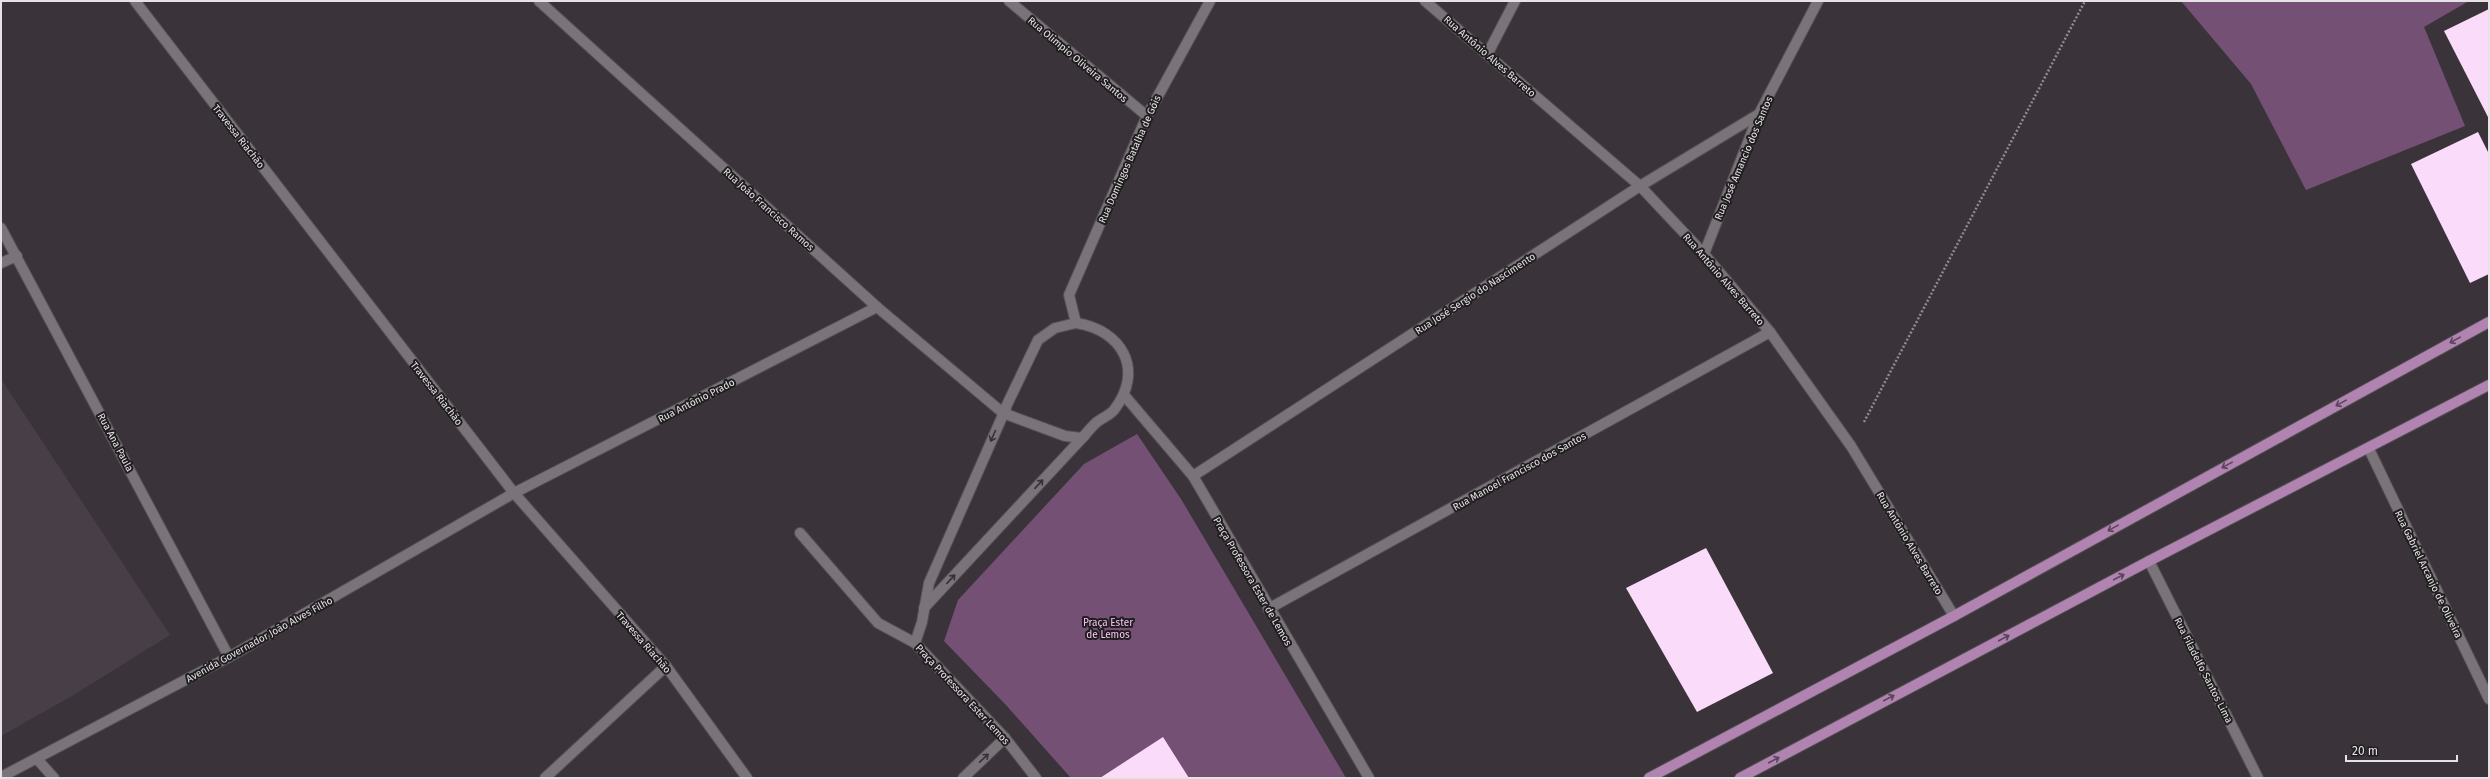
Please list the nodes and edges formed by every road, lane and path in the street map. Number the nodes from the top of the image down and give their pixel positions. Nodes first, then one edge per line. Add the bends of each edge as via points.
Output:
1 (135, 1) edge
2 (539, 1) edge
3 (1009, 1) edge
4 (1210, 1) edge
5 (1425, 1) edge
6 (1515, 1) edge
7 (1818, 1) edge
8 (2086, 1) edge
9 (1488, 53) junction
10 (1759, 114) junction
11 (1146, 116) junction
12 (1640, 186) junction
13 (1, 228) edge
14 (1704, 254) junction
15 (17, 256) junction
16 (1, 263) edge
17 (877, 307) junction
18 (2489, 322) edge
19 (1076, 323) junction
20 (1770, 332) junction
21 (2489, 385) edge
22 (1124, 395) junction
23 (1003, 413) junction
24 (1082, 438) junction
25 (1852, 446) junction
26 (2369, 449) junction
27 (1193, 476) junction
28 (514, 493) junction
29 (800, 533) dead end
30 (2150, 561) junction
31 (924, 608) junction
32 (1268, 609) junction
33 (1954, 616) junction
34 (915, 643) junction
35 (229, 657) junction
36 (666, 666) junction
37 (2489, 699) edge
38 (1005, 738) junction
39 (37, 759) junction
40 (1, 778) edge
41 (54, 778) edge
42 (545, 778) edge
43 (747, 778) edge
44 (963, 778) edge
45 (1036, 778) edge
46 (1369, 778) edge
47 (1648, 778) edge
48 (1740, 778) edge
49 (2258, 778) edge

1 - 28 street, Travessa Riachão
2 - 17 street, Rua João Francisco Ramos
3 - 11 street, Rua Olimpio Oliveira Santos
4 - 11 street, Rua Domingos Batalha de Góis
5 - 9 street, Rua Antônio Alves Barreto
6 - 9 street
7 - 10 street, Rua José Amancio dos Santos
8 - 25 path
9 - 12 street, Rua Antônio Alves Barreto
10 - 12 street, Rua José Sergio do Nascimento
10 - 14 street, Rua José Amancio dos Santos
11 - 19 street, Rua Domingos Batalha de Góis via 1069,295
12 - 14 street, Rua Antônio Alves Barreto
12 - 27 street, Rua José Sergio do Nascimento
13 - 15 street, Rua Ana Paula
14 - 20 street, Rua Antônio Alves Barreto
15 - 16 street
15 - 35 street, Rua Ana Paula
17 - 23 street, Rua João Francisco Ramos
17 - 28 street, Rua Antônio Prado
18 -> 33 main road
19 - 22 street via 1092,326 1107,334 1120,346 1128,379
19 - 23 street via 1055,328 1038,340
20 - 25 street, Rua Antônio Alves Barreto
20 - 32 street, Rua Manoel Francisco dos Santos
21 - 26 main road
22 - 24 street via 1113,411 1097,422
22 - 27 street, Praça Professora Ester de Lemos
23 - 24 street via 1065,436
23 -> 31 street via 928,584
31 -> 24 street
25 - 33 street, Rua Antônio Alves Barreto
26 - 30 main road
26 - 37 street, Rua Gabriel Arcanjo de Oliveira
27 - 32 street, Praça Professora Ester de Lemos
28 - 35 street, Avenida Governador João Alves Filho
28 - 36 street, Travessa Riachão
29 - 34 street, Praça Professora Ester Lemos via 878,623
48 -> 30 main road
30 - 49 street, Rua Filadelfo Santos Lima
31 - 34 street
32 - 46 street, Praça Professora Ester de Lemos
33 - 47 main road
34 - 38 street, Praça Professora Ester Lemos
35 - 39 street, Avenida Governador João Alves Filho
36 - 42 street
36 - 43 street, Travessa Riachão
44 -> 38 street
38 - 45 street, Praça Professora Ester Lemos
39 - 40 street, Avenida Governador João Alves Filho
39 - 41 street

